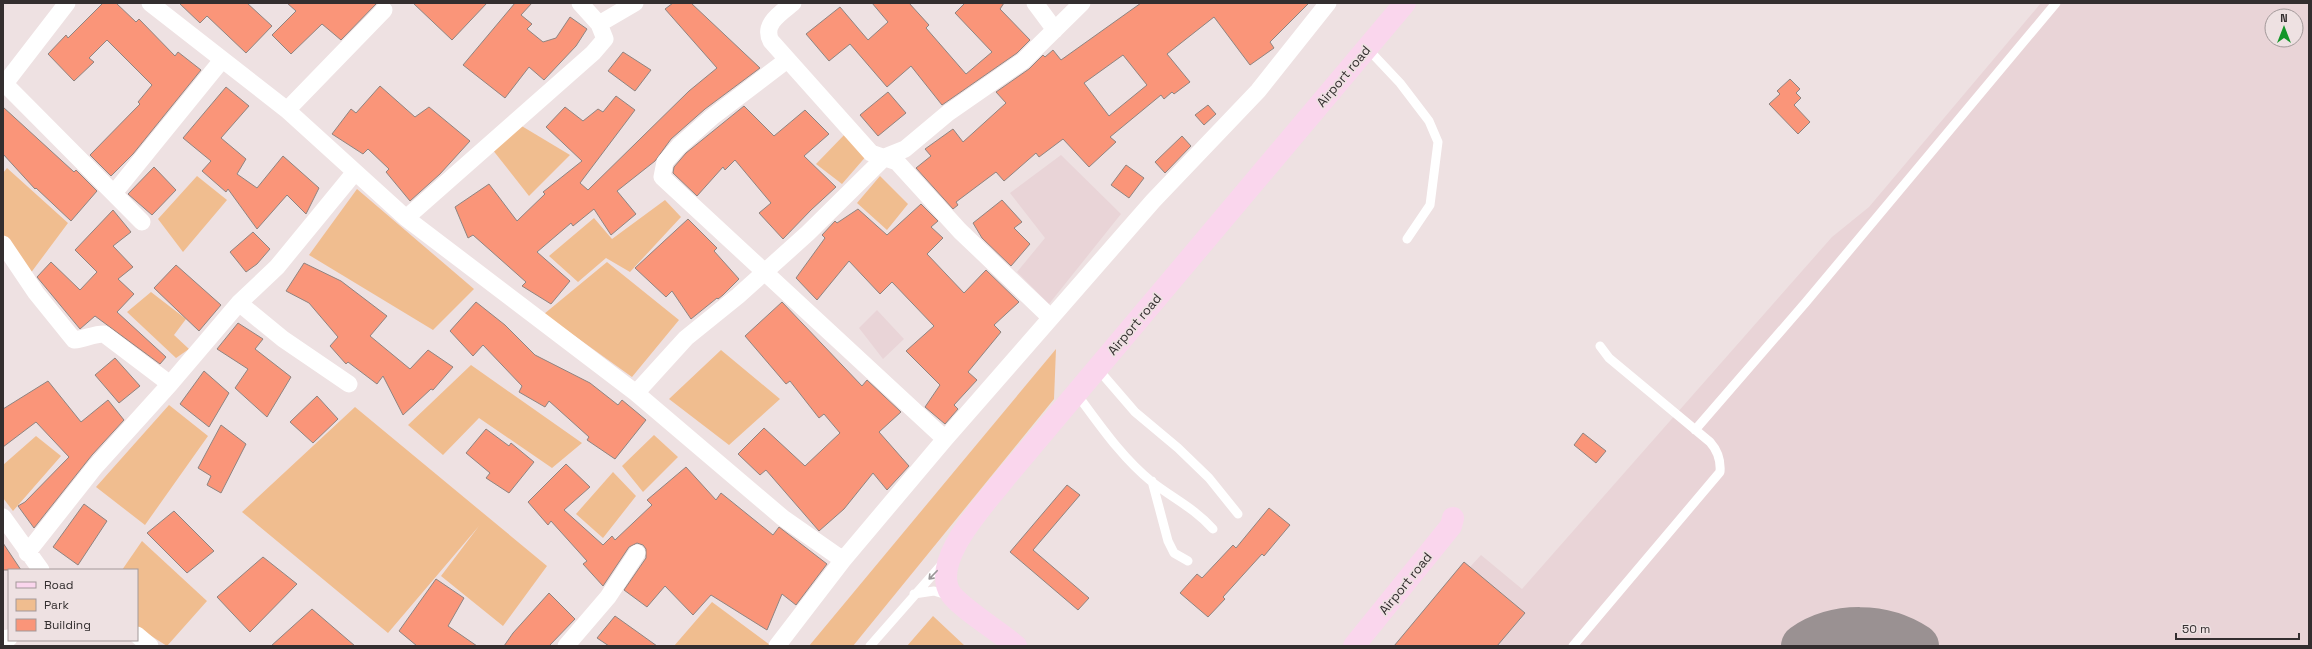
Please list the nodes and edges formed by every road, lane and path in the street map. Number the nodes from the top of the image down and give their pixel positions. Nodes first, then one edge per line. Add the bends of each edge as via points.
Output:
1 (67, 3) edge
2 (150, 3) edge
3 (580, 3) edge
4 (635, 3) edge
5 (793, 3) edge
6 (1035, 3) edge
7 (1082, 3) edge
8 (1328, 3) edge
9 (1405, 3) edge
10 (2056, 3) edge
11 (384, 10) dead end
12 (599, 24) junction
13 (1055, 30) junction
14 (1366, 47) junction
15 (222, 60) junction
16 (787, 60) junction
17 (4, 84) edge
18 (287, 110) junction
19 (885, 157) junction
20 (355, 172) junction
21 (114, 193) junction
22 (406, 218) junction
23 (142, 222) dead end
24 (1406, 239) dead end
25 (3, 244) edge
26 (764, 271) junction
27 (239, 303) junction
28 (1050, 317) junction
29 (1600, 346) dead end
30 (1097, 368) junction
31 (170, 384) junction
32 (349, 384) dead end
33 (636, 393) junction
34 (1076, 393) junction
35 (1695, 430) junction
36 (945, 439) junction
37 (1152, 481) junction
38 (1238, 514) dead end
39 (3, 517) edge
40 (1453, 518) dead end
41 (1212, 529) dead end
42 (27, 553) junction
43 (636, 553) dead end
44 (951, 556) junction
45 (843, 560) junction
46 (1188, 561) dead end
47 (40, 569) edge
48 (914, 594) junction
49 (955, 598) junction
50 (138, 636) edge
51 (150, 646) edge
52 (566, 646) edge
53 (777, 646) edge
54 (870, 646) edge
55 (1016, 646) edge
56 (1354, 646) edge
57 (1573, 646) edge

1 - 17 street
2 - 15 street
3 - 12 street
4 - 12 street
5 - 16 street via 770,24 768,35
6 - 13 street
7 - 13 street
8 - 28 street via 1258,92 1153,202
9 - 14 main road, Airport road
10 - 35 lane via 1806,302
11 - 18 street
12 - 22 street via 605,39 593,53
13 - 19 street via 1023,61 948,113 905,150
14 - 24 lane via 1400,83 1425,116 1438,142 1430,205
14 - 30 main road, Airport road
15 - 18 street
15 - 21 street
16 - 19 street via 871,153
16 - 26 street via 679,146 665,162 662,177
17 - 21 street
18 - 20 street
19 - 26 street via 808,234
19 - 28 street via 897,162 960,231
20 - 22 street
20 - 27 street via 277,267
21 - 23 street
22 - 33 street
25 - 31 street via 36,293 74,340 104,334
26 - 33 street via 738,296 686,338
26 - 36 street
27 - 31 street
27 - 32 street via 284,339
28 - 36 street
29 - 35 lane via 1609,358
30 - 34 main road, Airport road
30 - 38 lane via 1135,412 1209,478
31 - 42 street via 95,467
33 - 45 street via 783,518
34 - 37 lane via 1115,444
34 - 44 main road, Airport road via 1000,484 956,543
35 - 57 lane via 1716,450 1721,464 1720,472
36 - 45 street
37 - 41 lane via 1198,513
37 - 46 lane via 1168,540 1174,553
39 - 42 street
40 - 56 main road, Airport road via 1451,526
42 - 47 street
43 - 52 street via 608,597
44 -> 48 lane
44 - 49 main road, Airport road via 946,570 950,593
45 - 53 street
48 - 49 lane via 934,591
48 - 54 lane
49 - 55 main road, Airport road
50 - 51 street

